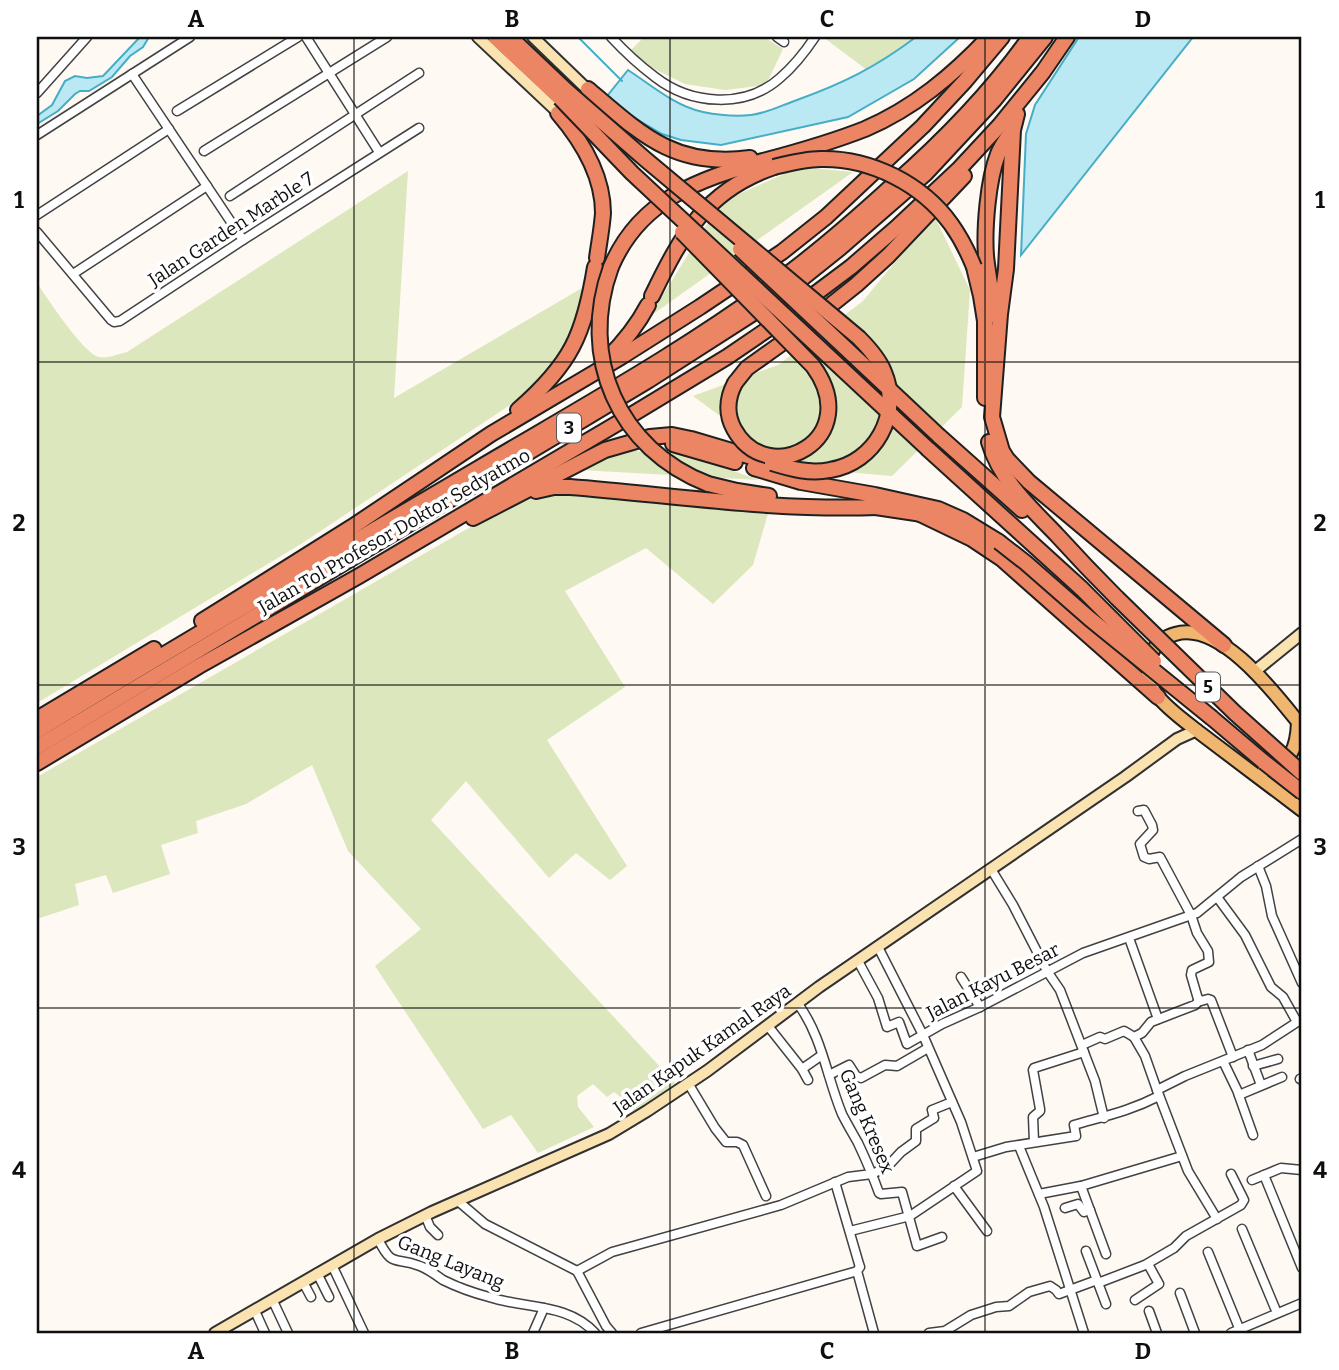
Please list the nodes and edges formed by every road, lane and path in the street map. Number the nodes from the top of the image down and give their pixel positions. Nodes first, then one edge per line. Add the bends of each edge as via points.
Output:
1 (87, 37) edge
2 (190, 37) edge
3 (298, 37) edge
4 (306, 37) edge
5 (387, 37) edge
6 (478, 37) edge
7 (495, 37) edge
8 (510, 37) edge
9 (533, 37) edge
10 (611, 37) edge
11 (815, 37) edge
12 (989, 37) edge
13 (1002, 37) edge
14 (1030, 37) edge
15 (1045, 37) edge
16 (1067, 37) edge
17 (1043, 72) junction
18 (328, 73) junction
19 (419, 73) dead end
20 (132, 74) junction
21 (588, 89) junction
22 (37, 93) edge
23 (562, 101) junction
24 (177, 111) dead end
25 (354, 114) junction
26 (1017, 114) junction
27 (419, 128) dead end
28 (169, 130) junction
29 (1013, 130) junction
30 (37, 135) edge
31 (830, 141) junction
32 (204, 151) dead end
33 (379, 152) junction
34 (645, 159) junction
35 (632, 173) junction
36 (207, 187) junction
37 (230, 196) dead end
38 (37, 215) edge
39 (37, 232) edge
40 (243, 240) junction
41 (73, 274) junction
42 (591, 374) junction
43 (985, 424) junction
44 (491, 434) junction
45 (637, 440) junction
46 (518, 495) junction
47 (876, 501) junction
48 (920, 514) junction
49 (994, 539) junction
50 (1093, 574) junction
51 (359, 576) junction
52 (1302, 633) edge
53 (1224, 645) junction
54 (1254, 671) junction
55 (1158, 697) junction
56 (1212, 718) junction
57 (37, 719) edge
58 (1184, 720) junction
59 (1300, 724) edge
60 (1197, 730) junction
61 (37, 732) edge
62 (1177, 739) junction
63 (37, 747) edge
64 (37, 763) edge
65 (1302, 765) edge
66 (1302, 772) edge
67 (1252, 774) junction
68 (1299, 802) edge
69 (1138, 811) dead end
70 (1302, 839) edge
71 (1258, 866) junction
72 (991, 869) junction
73 (1217, 897) junction
74 (1191, 915) junction
75 (1129, 937) junction
76 (878, 947) junction
77 (858, 961) junction
78 (1047, 971) junction
79 (961, 977) dead end
80 (1302, 983) edge
81 (1200, 1000) junction
82 (798, 1004) junction
83 (980, 1007) junction
84 (1158, 1019) junction
85 (1297, 1022) edge
86 (768, 1026) junction
87 (923, 1035) junction
88 (1134, 1037) junction
89 (928, 1048) junction
90 (1083, 1049) junction
91 (1248, 1050) junction
92 (822, 1055) junction
93 (1233, 1057) junction
94 (1278, 1059) dead end
95 (1223, 1061) junction
96 (1253, 1066) junction
97 (803, 1069) junction
98 (829, 1075) junction
99 (1282, 1077) dead end
100 (808, 1080) dead end
101 (688, 1083) junction
102 (1261, 1085) junction
103 (1158, 1093) junction
104 (1239, 1095) junction
105 (952, 1102) junction
106 (1104, 1118) junction
107 (1254, 1135) dead end
108 (1034, 1142) junction
109 (1019, 1146) junction
110 (1182, 1156) junction
111 (973, 1157) junction
112 (1302, 1170) edge
113 (872, 1174) junction
114 (1231, 1174) dead end
115 (1264, 1175) junction
116 (1252, 1180) dead end
117 (835, 1182) junction
118 (954, 1186) junction
119 (1080, 1186) junction
120 (1040, 1194) junction
121 (766, 1196) dead end
122 (458, 1201) junction
123 (1065, 1208) dead end
124 (1090, 1210) junction
125 (425, 1215) junction
126 (910, 1216) junction
127 (1217, 1219) junction
128 (1242, 1229) dead end
129 (850, 1231) junction
130 (987, 1231) dead end
131 (438, 1235) dead end
132 (942, 1237) dead end
133 (378, 1239) junction
134 (1086, 1251) dead end
135 (1208, 1252) dead end
136 (1106, 1254) dead end
137 (1301, 1263) edge
138 (1148, 1264) junction
139 (332, 1265) junction
140 (577, 1271) junction
141 (854, 1272) dead end
142 (317, 1273) junction
143 (303, 1282) junction
144 (1098, 1282) junction
145 (1070, 1290) junction
146 (1180, 1293) dead end
147 (311, 1297) dead end
148 (329, 1297) dead end
149 (1135, 1300) dead end
150 (273, 1301) junction
151 (1302, 1303) edge
152 (1106, 1304) dead end
153 (544, 1308) junction
154 (255, 1311) junction
155 (1149, 1311) dead end
156 (1277, 1313) junction
157 (1240, 1331) edge
158 (215, 1333) edge
159 (265, 1333) edge
160 (288, 1333) edge
161 (364, 1333) edge
162 (533, 1333) edge
163 (596, 1333) edge
164 (612, 1333) edge
165 (641, 1333) edge
166 (874, 1333) edge
167 (929, 1333) edge
168 (1084, 1333) edge
169 (1157, 1333) edge
170 (1195, 1333) edge
171 (1231, 1333) edge

1 - 22 street
2 - 20 street
3 - 24 street
4 - 18 street
5 - 18 street
6 - 23 main road
7 - 23 highway
8 - 23 highway
9 - 21 main road
10 - 11 street via 656,78 703,99 752,95 779,80
12 - 31 highway via 918,100 884,120
13 - 42 highway, Jalan Tol Profesor Doktor Sedyatmo / 3 via 923,126 826,217 700,307
14 - 61 highway, Jalan Tol Profesor Doktor Sedyatmo / 3 via 923,158 783,278 645,369
15 - 63 highway, Jalan Tol Profesor Doktor Sedyatmo / 3 via 925,174 780,296 649,380
16 - 17 highway, Jalan Tol Profesor Doktor Sedyatmo / 3
17 - 26 highway
17 - 51 highway, Jalan Tol Profesor Doktor Sedyatmo / 3 via 960,168 807,301 727,357
18 - 25 street
18 - 32 street
19 - 25 street
20 - 28 street
20 - 30 street
21 - 23 main road via 597,105 594,116 583,124 568,121
21 - 31 highway via 654,142 695,157 741,159
23 - 34 highway, bridge
23 - 35 highway, bridge
23 - 44 highway via 600,187 603,216 587,310 579,336 545,386
25 - 33 street
25 - 37 street
26 - 29 highway
26 - 35 highway, bridge via 888,256 836,302 747,368 735,383 728,402 740,439 755,451 773,456 796,453 810,446 825,428 829,400 824,383 813,366 674,223
27 - 33 street, Jalan Garden Marble 7
28 - 36 street
28 - 38 street
29 - 43 highway via 997,157 988,205 986,256 994,320
29 - 53 highway via 1006,269 992,405 1002,451 1029,482
31 - 47 highway, bridge via 677,192 640,222 621,247 603,292 602,361 627,421 648,447 676,469 708,484 748,493
33 - 40 street, Jalan Garden Marble 7
34 - 45 highway, bridge via 859,338 884,372 890,396 879,438 863,456 828,471 799,470 679,436
34 - 50 highway, bridge
35 - 56 highway, bridge via 1082,589
36 - 40 street
36 - 41 street
39 - 41 street, Jalan Garden Marble 7
40 - 41 street, Jalan Garden Marble 7 via 120,321 110,320
42 - 43 highway, bridge via 629,335 681,242 714,200 774,167 829,159 856,162 919,192 957,233 974,267 985,321
42 - 44 highway, Jalan Tol Profesor Doktor Sedyatmo / 3
43 - 50 highway via 991,450 1012,487
44 - 57 highway, Jalan Tol Profesor Doktor Sedyatmo / 3 via 352,527
45 - 46 highway via 598,453
45 - 47 highway via 672,444
46 - 47 highway via 570,487 794,507 838,509
46 - 51 highway
47 - 48 highway
47 - 49 highway via 937,509
48 - 49 highway
48 - 55 highway via 1002,559
49 - 56 highway, bridge
50 - 66 highway, 5, bridge
51 - 64 highway, Jalan Tol Profesor Doktor Sedyatmo / 3
52 - 54 main road
53 - 54 main road
53 - 55 main road via 1193,632 1165,638 1148,661 1149,678
54 - 59 main road
55 - 58 main road
56 - 68 highway, 5, bridge
58 - 60 main road
58 - 62 main road
59 - 67 main road via 1293,750 1280,766
60 - 62 main road, Jalan Kapuk Kamal Raya
60 - 67 main road
62 - 72 main road, Jalan Kapuk Kamal Raya
65 - 68 main road via 1291,777 1289,790
67 - 68 main road
69 - 74 street via 1144,810 1153,830 1140,844 1144,856 1160,857
70 - 71 street, Jalan Kayu Besar
71 - 73 street, Jalan Kayu Besar
71 - 80 street via 1272,916
72 - 76 main road, Jalan Kapuk Kamal Raya
72 - 78 street
73 - 74 street, Jalan Kayu Besar
73 - 85 street via 1245,934 1271,987 1283,997
74 - 75 street, Jalan Kayu Besar
74 - 81 street via 1210,957 1207,964 1191,971
75 - 78 street, Jalan Kayu Besar
75 - 84 street
76 - 77 main road, Jalan Kapuk Kamal Raya
76 - 87 street
77 - 82 main road, Jalan Kapuk Kamal Raya
77 - 87 street via 887,1027 899,1022 907,1044
78 - 83 street, Jalan Kayu Besar
78 - 90 street via 1060,990
79 - 83 street
81 - 84 street
81 - 93 street via 1211,1000
82 - 86 main road, Jalan Kapuk Kamal Raya
82 - 92 street, Gang Kresex
83 - 87 street, Jalan Kayu Besar
84 - 88 street
85 - 91 street
86 - 97 street
86 - 101 main road, Jalan Kapuk Kamal Raya
87 - 89 street, Jalan Kayu Besar
88 - 90 street via 1124,1031 1105,1040 1100,1037
88 - 103 street
89 - 98 street via 897,1066 885,1065 862,1078 849,1065
89 - 105 street, Jalan Kayu Besar
90 - 106 street
90 - 108 street via 1034,1068 1040,1109 1032,1118
91 - 93 street
91 - 96 street
92 - 97 street
92 - 98 street, Gang Kresex
93 - 95 street
94 - 96 street
95 - 103 street
95 - 104 street
96 - 102 street
97 - 100 street
98 - 113 street, Gang Kresex via 843,1117
99 - 102 street
101 - 121 street via 726,1142 743,1145
101 - 122 main road, Jalan Kapuk Kamal Raya via 609,1133
102 - 104 street
103 - 106 street via 1138,1107
103 - 110 street
104 - 107 street
105 - 111 street, Jalan Kayu Besar
105 - 113 street via 932,1110 934,1118 916,1129 916,1141
106 - 108 street via 1074,1125 1076,1136
108 - 109 street
109 - 111 street
109 - 120 street
110 - 119 street
110 - 127 street
111 - 118 street via 977,1171
112 - 115 street via 1281,1168
113 - 117 street
113 - 126 street, Gang Kresex via 880,1194 902,1192
114 - 127 street via 1243,1203
115 - 116 street
115 - 137 street
117 - 129 street
117 - 140 street via 781,1205 612,1252
118 - 126 street
118 - 130 street
119 - 120 street
119 - 124 street
120 - 145 street
122 - 125 main road, Jalan Kapuk Kamal Raya
122 - 140 street via 485,1224
123 - 124 street via 1078,1204 1084,1212
124 - 136 street
125 - 131 street
125 - 133 main road, Jalan Kapuk Kamal Raya
126 - 129 street
126 - 132 street, Gang Kresex via 917,1246
127 - 138 street
128 - 156 street
129 - 166 street
133 - 139 main road, Jalan Kapuk Kamal Raya
133 - 153 street, Gang Layang via 392,1259 421,1266 489,1297
134 - 144 street
135 - 157 street
138 - 144 street
138 - 149 street via 1159,1284
139 - 142 main road, Jalan Kapuk Kamal Raya
139 - 161 street
140 - 164 street
141 - 165 street
142 - 143 main road, Jalan Kapuk Kamal Raya
142 - 148 street
143 - 147 street
143 - 150 main road, Jalan Kapuk Kamal Raya
144 - 145 street
144 - 152 street
145 - 167 street via 1059,1294 1050,1286 1029,1292 1009,1306 971,1315 944,1331
145 - 168 street
146 - 170 street
150 - 154 main road, Jalan Kapuk Kamal Raya
150 - 160 street
151 - 156 street
153 - 162 street
153 - 163 street, Gang Layang via 563,1311
154 - 158 main road, Jalan Kapuk Kamal Raya
154 - 159 street
155 - 169 street
156 - 157 street
157 - 171 street

